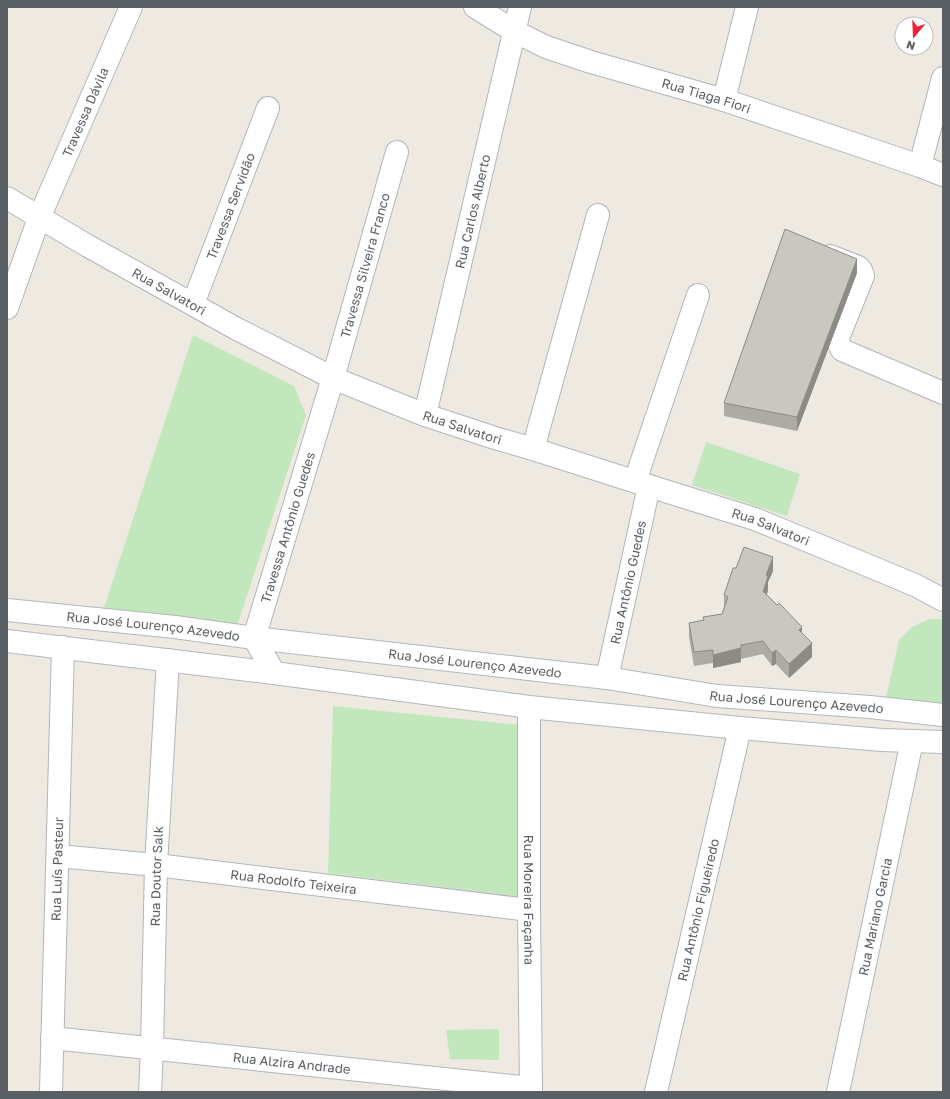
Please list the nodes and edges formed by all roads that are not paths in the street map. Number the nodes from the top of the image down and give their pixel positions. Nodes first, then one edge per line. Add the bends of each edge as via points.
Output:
1 (131, 7) edge
2 (475, 7) edge
3 (520, 7) edge
4 (747, 7) edge
5 (514, 31) junction
6 (943, 78) edge
7 (724, 100) junction
8 (268, 108) dead end
9 (397, 152) dead end
10 (920, 166) junction
11 (943, 175) edge
12 (7, 198) edge
13 (598, 215) dead end
14 (39, 218) junction
15 (810, 248) edge
16 (698, 295) dead end
17 (193, 304) junction
18 (7, 308) edge
19 (333, 378) junction
20 (943, 393) edge
21 (425, 415) junction
22 (533, 449) junction
23 (642, 484) junction
24 (943, 600) edge
25 (7, 610) edge
26 (254, 638) junction
27 (7, 640) edge
28 (63, 647) junction
29 (168, 660) junction
30 (274, 674) junction
31 (607, 678) junction
32 (529, 707) junction
33 (943, 715) edge
34 (740, 728) junction
35 (912, 741) junction
36 (940, 743) edge
37 (58, 856) junction
38 (156, 865) junction
39 (529, 910) junction
40 (52, 1038) junction
41 (152, 1048) junction
42 (531, 1090) edge
43 (51, 1092) edge
44 (150, 1092) edge
45 (656, 1092) edge
46 (838, 1092) edge

1 - 14 street, Travessa Dávila
2 - 5 street, Rua Tiaga Fiori
3 - 5 street, Rua Carlos Alberto
4 - 7 street
5 - 7 street, Rua Tiaga Fiori via 546,47 591,62
5 - 21 street, Rua Carlos Alberto
6 - 10 street
7 - 10 street, Rua Tiaga Fiori
8 - 17 street, Travessa Servidão
9 - 19 street, Travessa Silveira Franco
10 - 11 street, Rua Tiaga Fiori
12 - 14 street, Rua Salvatori
13 - 22 street
14 - 17 street, Rua Salvatori
14 - 18 street, Travessa Dávila
15 - 20 street via 858,267 863,276 838,338 842,350
16 - 23 street, Rua Antônio Guedes
17 - 19 street, Rua Salvatori
19 - 21 street, Rua Salvatori
19 - 26 street, Travessa Antônio Guedes
21 - 22 street, Rua Salvatori
22 - 23 street, Rua Salvatori
23 - 24 street, Rua Salvatori via 755,519 917,586
23 - 31 street, Rua Antônio Guedes
25 - 26 street, Rua José Lourenço Azevedo via 175,627
26 - 30 street
26 - 31 street, Rua José Lourenço Azevedo
27 - 28 street
28 - 29 street
28 - 37 street, Rua Luís Pasteur
29 - 30 street
29 - 38 street, Rua Doutor Salk
30 - 32 street
31 - 33 street, Rua José Lourenço Azevedo via 717,696
32 - 34 street
32 - 39 street, Rua Moreira Façanha
34 - 35 street
34 - 45 street, Rua Antônio Figueiredo
35 - 36 street
35 - 46 street, Rua Mariano Garcia
37 - 38 street, Rua Rodolfo Teixeira
37 - 40 street, Rua Luís Pasteur
38 - 39 street, Rua Rodolfo Teixeira
38 - 41 street, Rua Doutor Salk
39 - 42 street, Rua Moreira Façanha
40 - 41 street, Rua Alzira Andrade
40 - 43 street, Rua Luís Pasteur
41 - 42 street, Rua Alzira Andrade
41 - 44 street, Rua Doutor Salk

